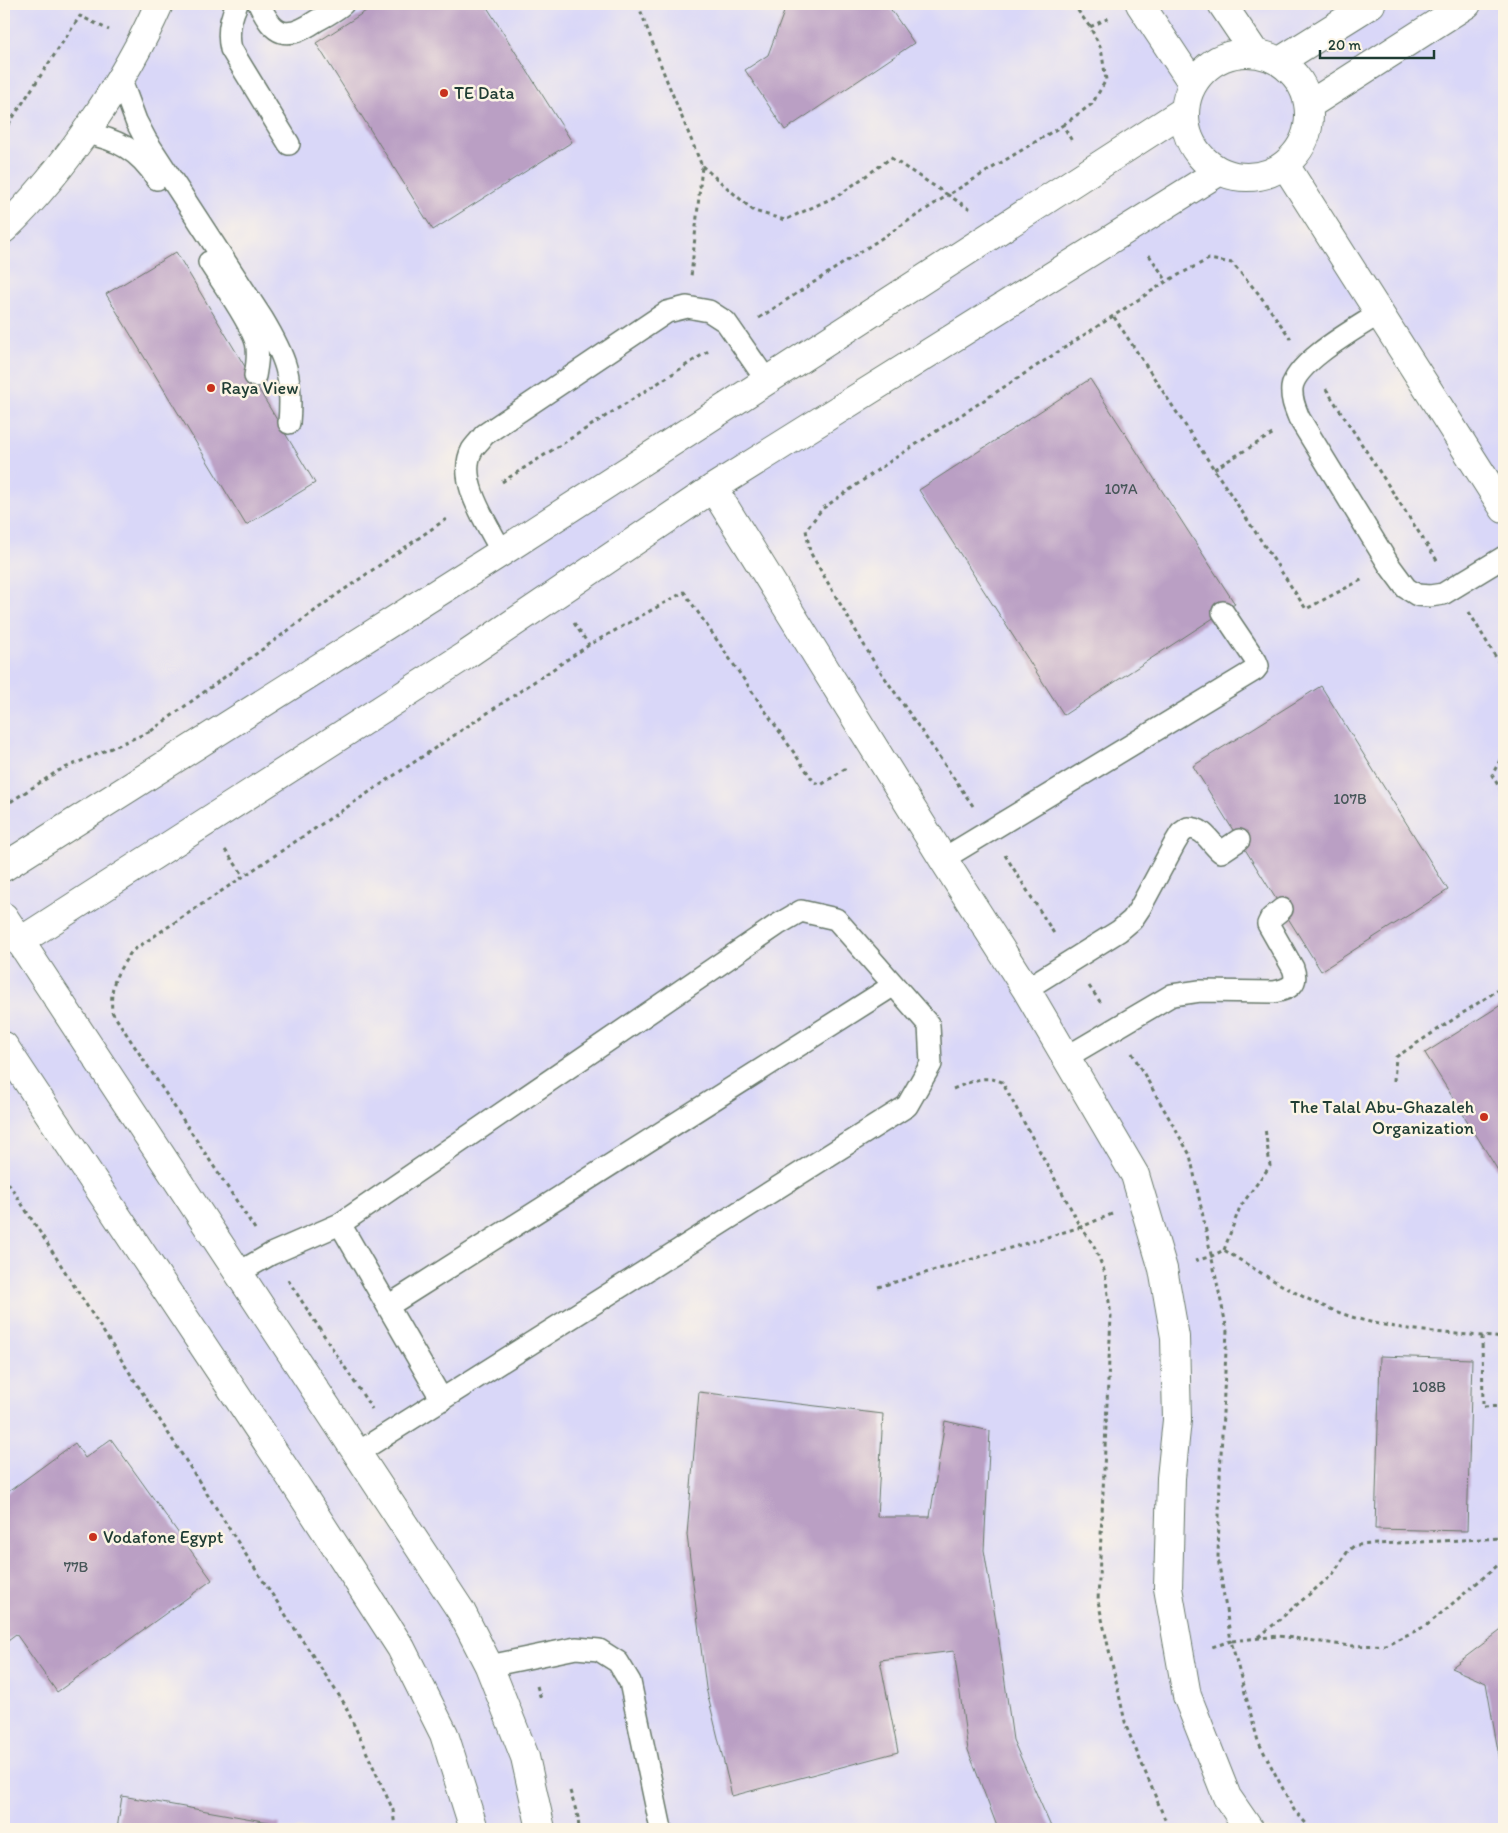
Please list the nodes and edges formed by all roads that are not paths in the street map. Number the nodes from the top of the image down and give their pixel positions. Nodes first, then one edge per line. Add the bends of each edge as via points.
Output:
1 (158, 4) edge
2 (238, 4) edge
3 (259, 4) edge
4 (343, 4) edge
5 (1140, 4) edge
6 (1222, 4) edge
7 (1371, 4) edge
8 (1467, 4) edge
9 (1267, 57) junction
10 (120, 78) junction
11 (1193, 84) junction
12 (1309, 105) junction
13 (1185, 110) junction
14 (84, 132) junction
15 (289, 144) dead end
16 (1285, 165) junction
17 (1220, 171) junction
18 (4, 229) edge
19 (1380, 314) junction
20 (255, 376) dead end
21 (767, 381) junction
22 (289, 423) dead end
23 (713, 488) junction
24 (1504, 509) edge
25 (502, 552) junction
26 (1504, 558) edge
27 (1223, 612) dead end
28 (1239, 840) dead end
29 (942, 859) junction
30 (4, 867) edge
31 (1282, 909) dead end
32 (4, 916) edge
33 (19, 942) junction
34 (894, 985) junction
35 (1026, 989) junction
36 (4, 1046) edge
37 (1066, 1058) junction
38 (340, 1224) junction
39 (238, 1274) junction
40 (388, 1306) junction
41 (442, 1400) junction
42 (357, 1454) junction
43 (489, 1666) junction
44 (474, 1829) edge
45 (541, 1829) edge
46 (661, 1829) edge
47 (1249, 1829) edge

1 - 10 street
2 - 15 lane via 229,29 231,50
3 - 4 lane via 269,23 279,31 291,33 302,30
5 - 11 street
6 - 9 street
7 - 9 street
8 - 12 street
9 - 11 street via 1237,53 1219,59 1204,69
9 - 12 street via 1294,73 1304,88
10 - 14 street
10 - 22 lane via 146,140 276,342 288,375
11 - 13 street
12 - 16 street via 1305,138
13 - 17 street via 1186,129 1193,146 1205,161
13 - 21 street
14 - 18 street via 50,178
14 - 20 lane via 123,145 149,165 249,326 256,342
16 - 17 street via 1253,177
16 - 19 street
17 - 23 street
19 - 24 street
19 - 26 lane via 1308,362 1298,373 1292,387 1292,402 1299,418 1406,588 1417,594 1443,594
21 - 25 street
21 - 25 lane via 726,322 708,311 688,307 667,312 484,435 472,450 467,470 470,490
23 - 29 street
23 - 33 street via 466,655
25 - 30 street
27 - 29 lane via 1256,661 1256,670
28 - 35 lane via 1221,852 1203,832 1188,828 1181,833 1132,920
29 - 35 street
31 - 37 lane via 1268,924 1293,968 1296,976 1293,984 1274,992 1200,991 1172,995
32 - 33 street
33 - 39 street
34 - 38 lane via 836,919 801,911
34 - 40 lane
34 - 41 lane via 929,1025 931,1064 907,1106
35 - 37 street
36 - 44 street via 401,1648 444,1734
37 - 47 street via 1135,1175 1163,1269 1175,1337 1177,1420 1171,1478 1168,1588 1187,1696 1227,1797
38 - 39 lane via 271,1254
38 - 40 lane
39 - 42 street
40 - 41 lane
41 - 42 lane
42 - 43 street via 461,1611
43 - 45 street via 525,1758
43 - 46 lane via 576,1648 599,1650 618,1662 630,1682

